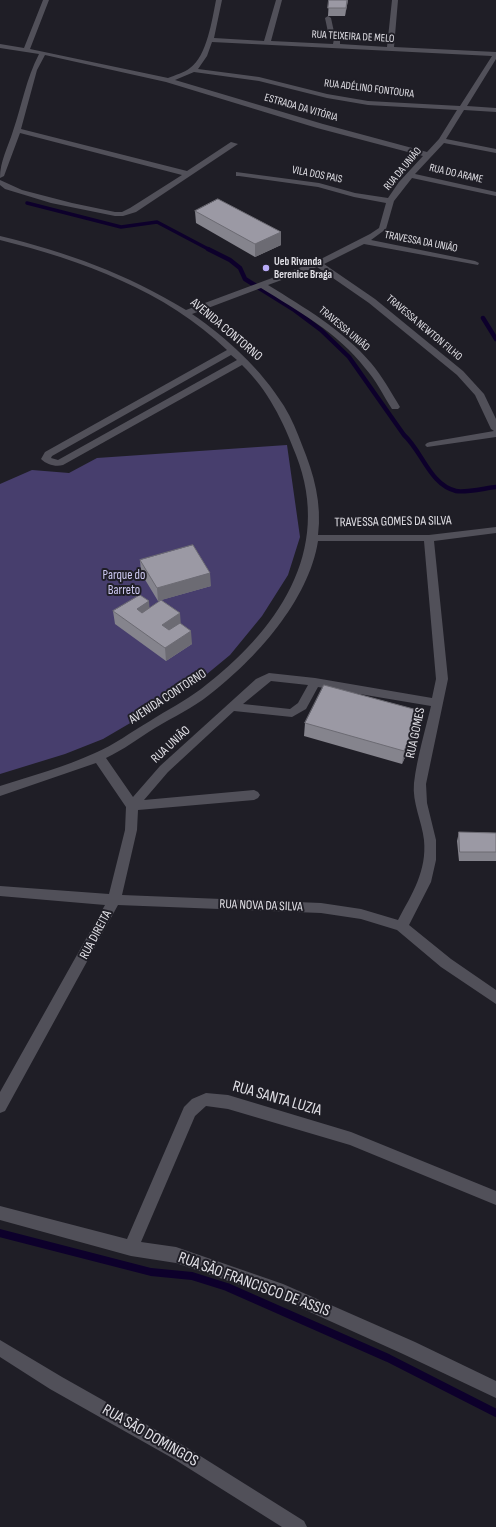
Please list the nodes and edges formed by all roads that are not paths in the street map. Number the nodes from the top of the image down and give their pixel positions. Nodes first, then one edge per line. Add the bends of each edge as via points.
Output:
1 (46, 0) edge
2 (219, 0) edge
3 (279, 0) edge
4 (395, 0) edge
5 (328, 18) edge
6 (209, 40) junction
7 (267, 42) junction
8 (0, 46) edge
9 (336, 46) junction
10 (390, 49) junction
11 (26, 50) junction
12 (0, 53) edge
13 (43, 53) junction
14 (496, 54) edge
15 (194, 70) junction
16 (168, 80) junction
17 (462, 109) junction
18 (496, 110) edge
19 (17, 130) junction
20 (442, 140) junction
21 (234, 144) dead end
22 (496, 151) edge
23 (428, 155) junction
24 (188, 174) junction
25 (239, 174) dead end
26 (411, 175) junction
27 (0, 176) edge
28 (0, 182) edge
29 (496, 194) edge
30 (390, 201) junction
31 (0, 238) edge
32 (364, 241) junction
33 (475, 263) dead end
34 (318, 264) junction
35 (262, 285) junction
36 (186, 313) junction
37 (232, 351) junction
38 (242, 361) junction
39 (395, 408) dead end
40 (496, 429) edge
41 (496, 434) edge
42 (430, 445) dead end
43 (496, 530) edge
44 (314, 538) junction
45 (429, 538) junction
46 (315, 682) junction
47 (436, 703) junction
48 (232, 707) junction
49 (99, 757) junction
50 (0, 791) edge
51 (254, 795) dead end
52 (132, 806) junction
53 (0, 891) edge
54 (114, 900) junction
55 (401, 926) junction
56 (496, 998) edge
57 (0, 1106) edge
58 (496, 1198) edge
59 (0, 1213) edge
60 (131, 1248) junction
61 (0, 1348) edge
62 (496, 1390) edge
63 (298, 1527) edge

1 - 11 street
2 - 6 street
3 - 7 street
4 - 10 street
5 - 9 street via 331,32 337,39
6 - 7 street, RUA TEIXEIRA DE MELO
6 - 15 street via 201,63
7 - 9 street, RUA TEIXEIRA DE MELO
8 - 11 street, ESTRADA DA VITÓRIA
9 - 10 street, RUA TEIXEIRA DE MELO
10 - 14 street, RUA TEIXEIRA DE MELO
11 - 12 street, ESTRADA DA VITÓRIA
11 - 13 street, ESTRADA DA VITÓRIA
13 - 16 street, ESTRADA DA VITÓRIA
13 - 19 street via 34,70
14 - 17 street, RUA DA UNIÃO
15 - 16 street
15 - 17 street, RUA ADÉLINO FONTOURA via 259,79 348,100
16 - 23 street, ESTRADA DA VITÓRIA via 320,126
17 - 18 street, RUA ADÉLINO FONTOURA
17 - 20 street, RUA DA UNIÃO
19 - 24 street
19 - 27 street
20 - 22 street
20 - 23 street, RUA DA UNIÃO
21 - 24 street
23 - 26 street, RUA DA UNIÃO
24 - 28 street via 123,214 11,190
25 - 30 street, VILA DOS PAIS via 319,185 354,195
26 - 29 street, RUA DO ARAME
26 - 30 street, RUA DA UNIÃO
30 - 32 street, RUA DA UNIÃO via 382,229
31 - 36 street, AVENIDA CONTORNO via 93,266 129,281
32 - 33 street, TRAVESSA DA UNIÃO
32 - 34 street, RUA DA UNIÃO
34 - 35 street, RUA DA UNIÃO
34 - 40 street, TRAVESSA NEWTON FILHO via 372,301 460,373 479,394
35 - 36 street, RUA DA UNIÃO
35 - 39 street, TRAVESSA UNIÃO via 337,335 369,366
36 - 37 street, AVENIDA CONTORNO
37 - 38 street, AVENIDA CONTORNO
37 - 38 street via 48,454 46,458 55,464 60,463
38 - 44 street, AVENIDA CONTORNO via 256,374 277,402 309,473 314,503
41 - 42 street
43 - 45 street, TRAVESSA GOMES DA SILVA
44 - 45 street, TRAVESSA GOMES DA SILVA
44 - 49 street, AVENIDA CONTORNO via 303,573 292,594 257,643 204,692
45 - 47 street, RUA GOMES via 442,679
46 - 47 street, RUA UNIÃO
46 - 48 street, RUA UNIÃO via 269,676
46 - 48 street via 302,706 292,713
47 - 55 street, RUA GOMES via 420,784 421,803 430,840 430,860 425,882
48 - 52 street, RUA UNIÃO via 164,769
49 - 50 street, AVENIDA CONTORNO
49 - 52 street
51 - 52 street
52 - 54 street, RUA DIREITA via 131,830
53 - 54 street, RUA NOVA DA SILVA
54 - 55 street, RUA NOVA DA SILVA via 321,908 361,914
54 - 57 street, RUA DIREITA
55 - 56 street, RUA NOVA DA SILVA via 446,963
58 - 60 street, RUA SANTA LUZIA via 351,1139 207,1098 199,1101 189,1112
59 - 60 street, RUA SÃO FRANCISCO DE ASSIS
60 - 62 street, RUA SÃO FRANCISCO DE ASSIS via 176,1255 284,1292
61 - 63 street, RUA SÃO DOMINGOS via 56,1383 180,1453

